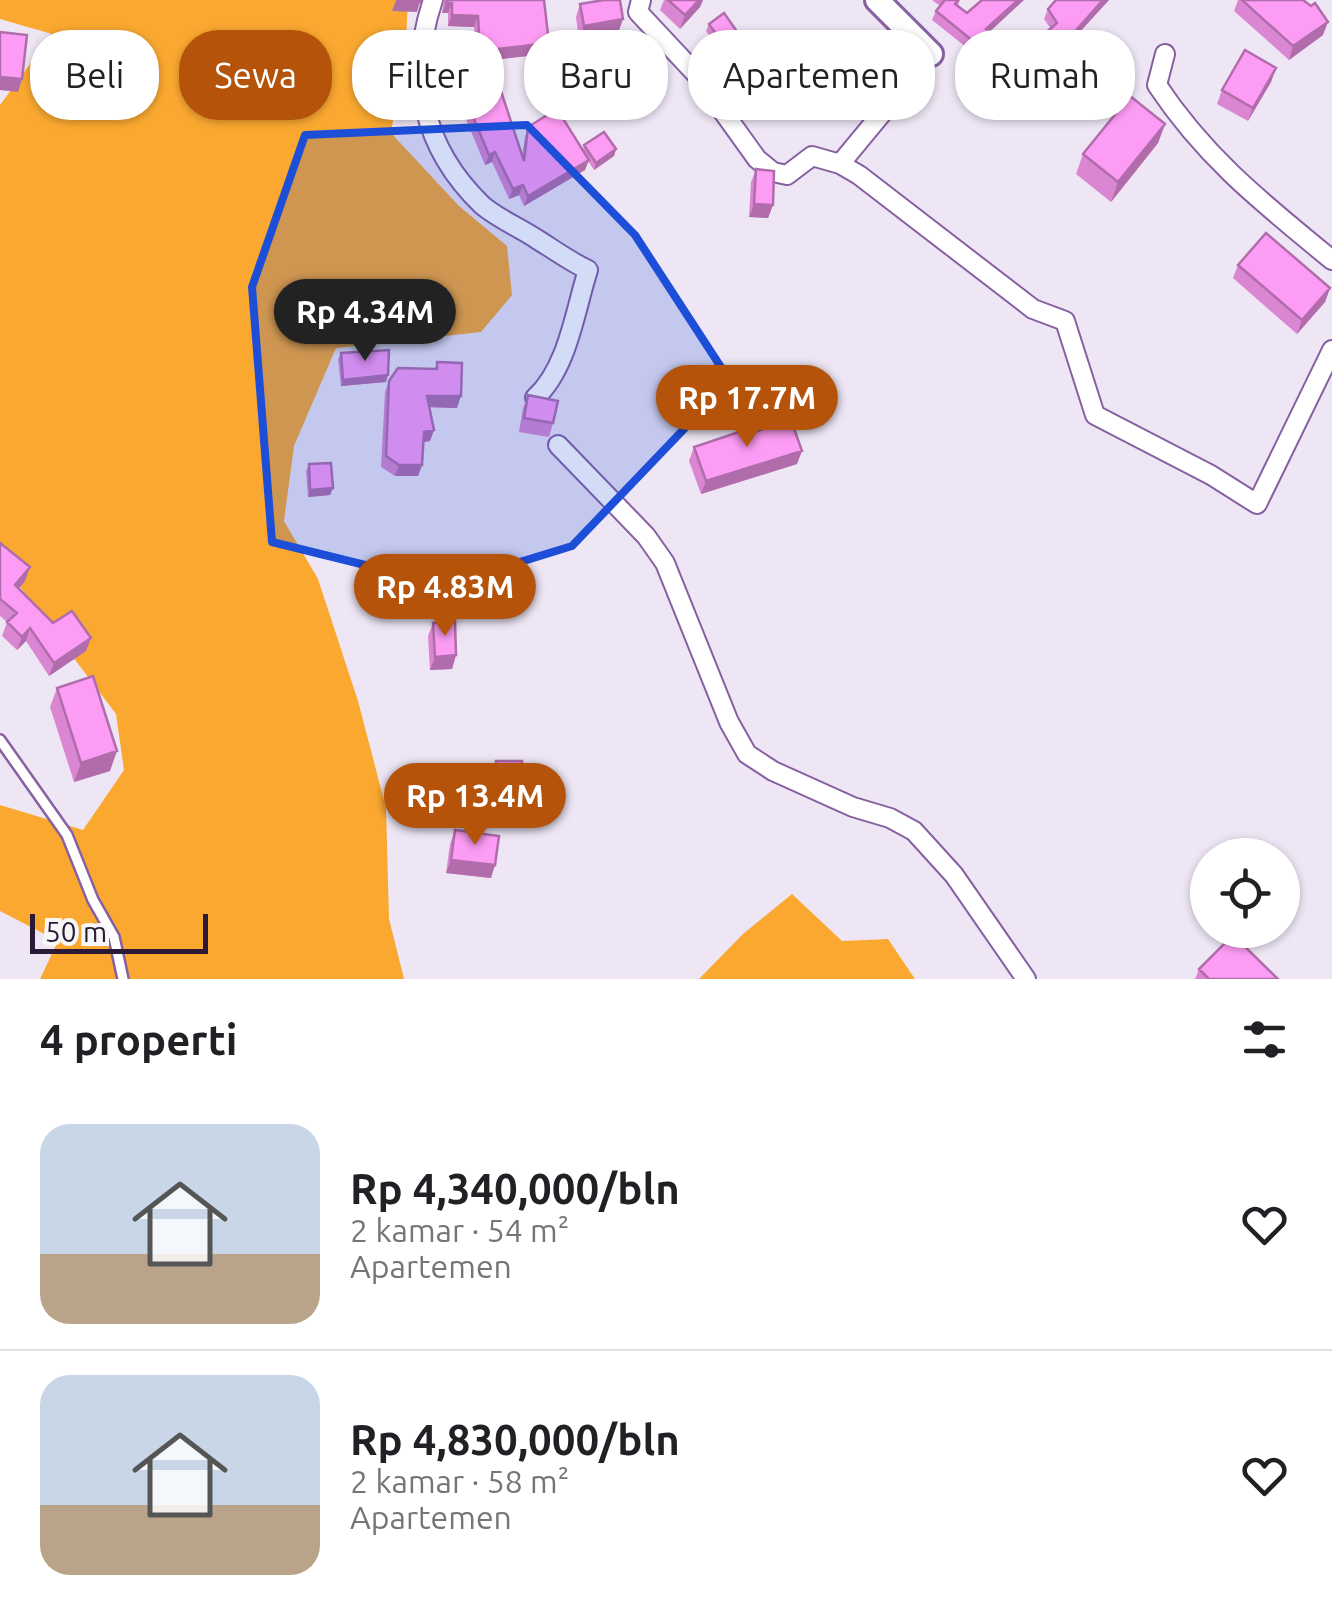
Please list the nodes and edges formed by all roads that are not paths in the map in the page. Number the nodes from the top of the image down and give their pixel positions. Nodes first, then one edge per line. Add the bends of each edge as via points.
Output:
1 (433, 0) edge
2 (641, 0) edge
3 (878, 0) edge
4 (907, 30) edge
5 (1165, 54) dead end
6 (876, 120) edge
7 (840, 164) junction
8 (1332, 260) edge
9 (1332, 350) edge
10 (535, 398) edge
11 (558, 445) dead end
12 (0, 740) edge
13 (124, 979) edge
14 (1026, 979) edge

1 - 10 street via 419,78 426,122 485,207 588,270 568,338 546,389
2 - 7 street via 638,12 696,74 757,159 786,175 812,156
3 - 4 street
5 - 8 street via 1157,85 1180,120 1232,178
6 - 7 street
7 - 9 street via 1033,309 1066,321 1095,415 1257,504
11 - 14 street via 666,563 747,754 914,831 954,875
12 - 13 lane via 67,835 114,936

